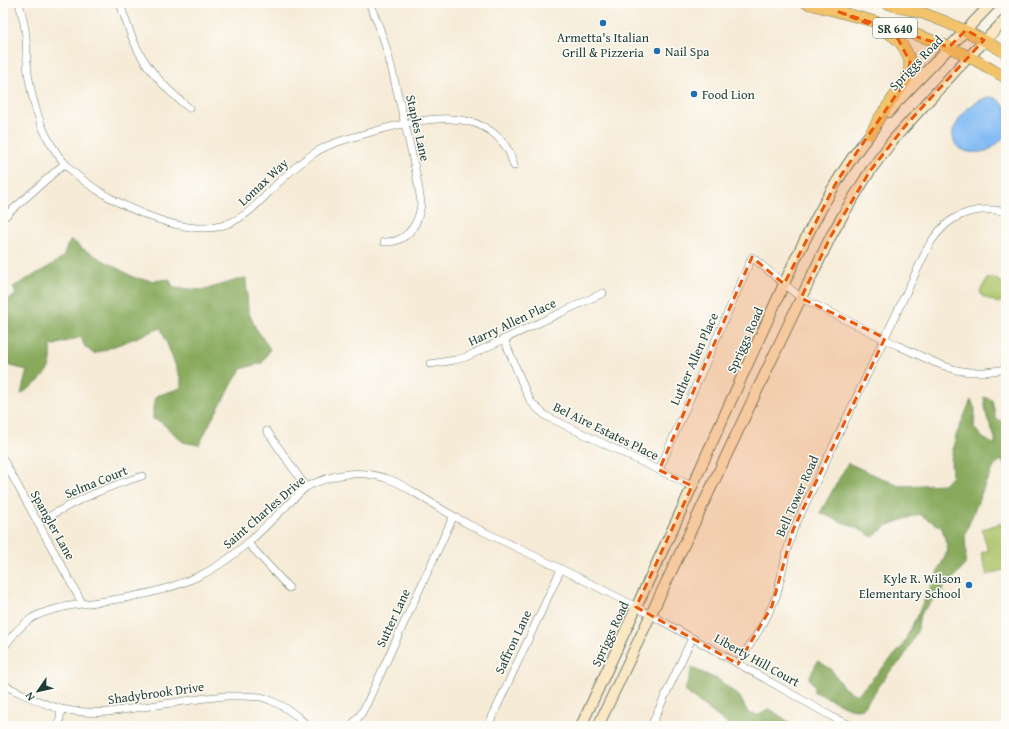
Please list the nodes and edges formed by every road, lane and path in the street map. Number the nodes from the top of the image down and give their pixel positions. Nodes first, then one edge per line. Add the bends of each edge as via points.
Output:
1 (19, 3) edge
2 (120, 3) edge
3 (369, 3) edge
4 (806, 3) edge
5 (886, 3) edge
6 (992, 3) edge
7 (839, 12) junction
8 (1006, 19) edge
9 (966, 30) junction
10 (984, 40) junction
11 (949, 47) junction
12 (1006, 53) edge
13 (969, 57) junction
14 (1006, 78) edge
15 (189, 108) dead end
16 (404, 124) junction
17 (870, 134) junction
18 (65, 163) junction
19 (514, 166) dead end
20 (1006, 212) edge
21 (3, 218) edge
22 (384, 242) dead end
23 (784, 284) junction
24 (602, 293) dead end
25 (801, 298) junction
26 (884, 338) junction
27 (504, 339) junction
28 (430, 364) dead end
29 (1006, 369) edge
30 (267, 431) dead end
31 (3, 459) edge
32 (658, 470) junction
33 (142, 476) dead end
34 (692, 486) junction
35 (306, 487) junction
36 (453, 516) junction
37 (38, 523) junction
38 (248, 543) junction
39 (561, 569) junction
40 (290, 588) dead end
41 (82, 603) junction
42 (636, 607) junction
43 (650, 614) junction
44 (692, 638) junction
45 (3, 648) edge
46 (738, 664) junction
47 (3, 684) edge
48 (61, 709) junction
49 (852, 725) edge
50 (59, 726) edge
51 (308, 726) edge
52 (351, 726) edge
53 (488, 726) edge
54 (581, 726) edge
55 (598, 726) edge
56 (652, 726) edge

1 - 18 street, Lomax Way via 26,36 34,104 46,136
2 - 15 street via 130,32 147,65 172,94
3 - 16 street, Staples Lane via 388,53
4 - 7 main road, SR 640
5 - 9 main road, SR 640
6 - 9 main road, Spriggs Road
7 - 11 main road, SR 640
7 - 17 main road via 886,31 898,39 904,46 910,62 907,79
8 - 10 main road
9 - 10 main road, SR 640
9 - 11 main road, Spriggs Road
10 - 12 main road, SR 640
10 - 13 main road
11 - 13 main road, SR 640
11 - 17 main road, Spriggs Road
13 - 14 main road, SR 640
13 - 25 main road via 893,140 870,172 831,236
16 - 18 street, Lomax Way via 326,147 295,167 246,214 222,226 210,228 181,226 131,208 99,191
16 - 19 street, Lomax Way via 443,119 475,122 502,140 510,152
16 - 22 street, Staples Lane via 420,194 420,210 413,228 400,239
17 - 23 main road, Spriggs Road via 829,194
18 - 21 street
20 - 26 street, Bell Tower Road via 992,209 976,210 948,222 928,245
23 - 25 street
23 - 32 street, Luther Allen Place via 752,257
23 - 34 main road, Spriggs Road
24 - 27 street, Harry Allen Place
25 - 26 street
25 - 43 main road
26 - 29 street via 956,370 985,372
26 - 46 street, Bell Tower Road via 793,530 772,606
27 - 28 street, Harry Allen Place via 460,359
27 - 32 street, Bel Aire Estates Place via 531,402 542,413
30 - 35 street
31 - 37 street, Spangler Lane
32 - 34 street, Bel Aire Estates Place
33 - 37 street, Selma Court via 75,502
34 - 42 main road, Spriggs Road
35 - 36 street, Saint Charles Drive via 346,474 372,475 400,483
35 - 38 street, Saint Charles Drive
36 - 39 street, Saint Charles Drive
36 - 52 street, Sutter Lane via 367,703
37 - 41 street, Spangler Lane
38 - 40 street
38 - 41 street, Saint Charles Drive via 217,566 177,585 130,597
39 - 42 street, Saint Charles Drive
39 - 53 street, Saffron Lane
41 - 45 street, Saint Charles Drive via 41,613 32,618 11,636
42 - 43 street, Saint Charles Drive
42 - 54 main road, Spriggs Road
43 - 44 street, Liberty Hill Court
43 - 55 main road
44 - 46 street, Liberty Hill Court
44 - 56 street
46 - 49 street, Liberty Hill Court via 836,719
47 - 48 street, Shadybrook Drive
48 - 50 street
48 - 51 street, Shadybrook Drive via 92,713 227,696 261,697 284,707

